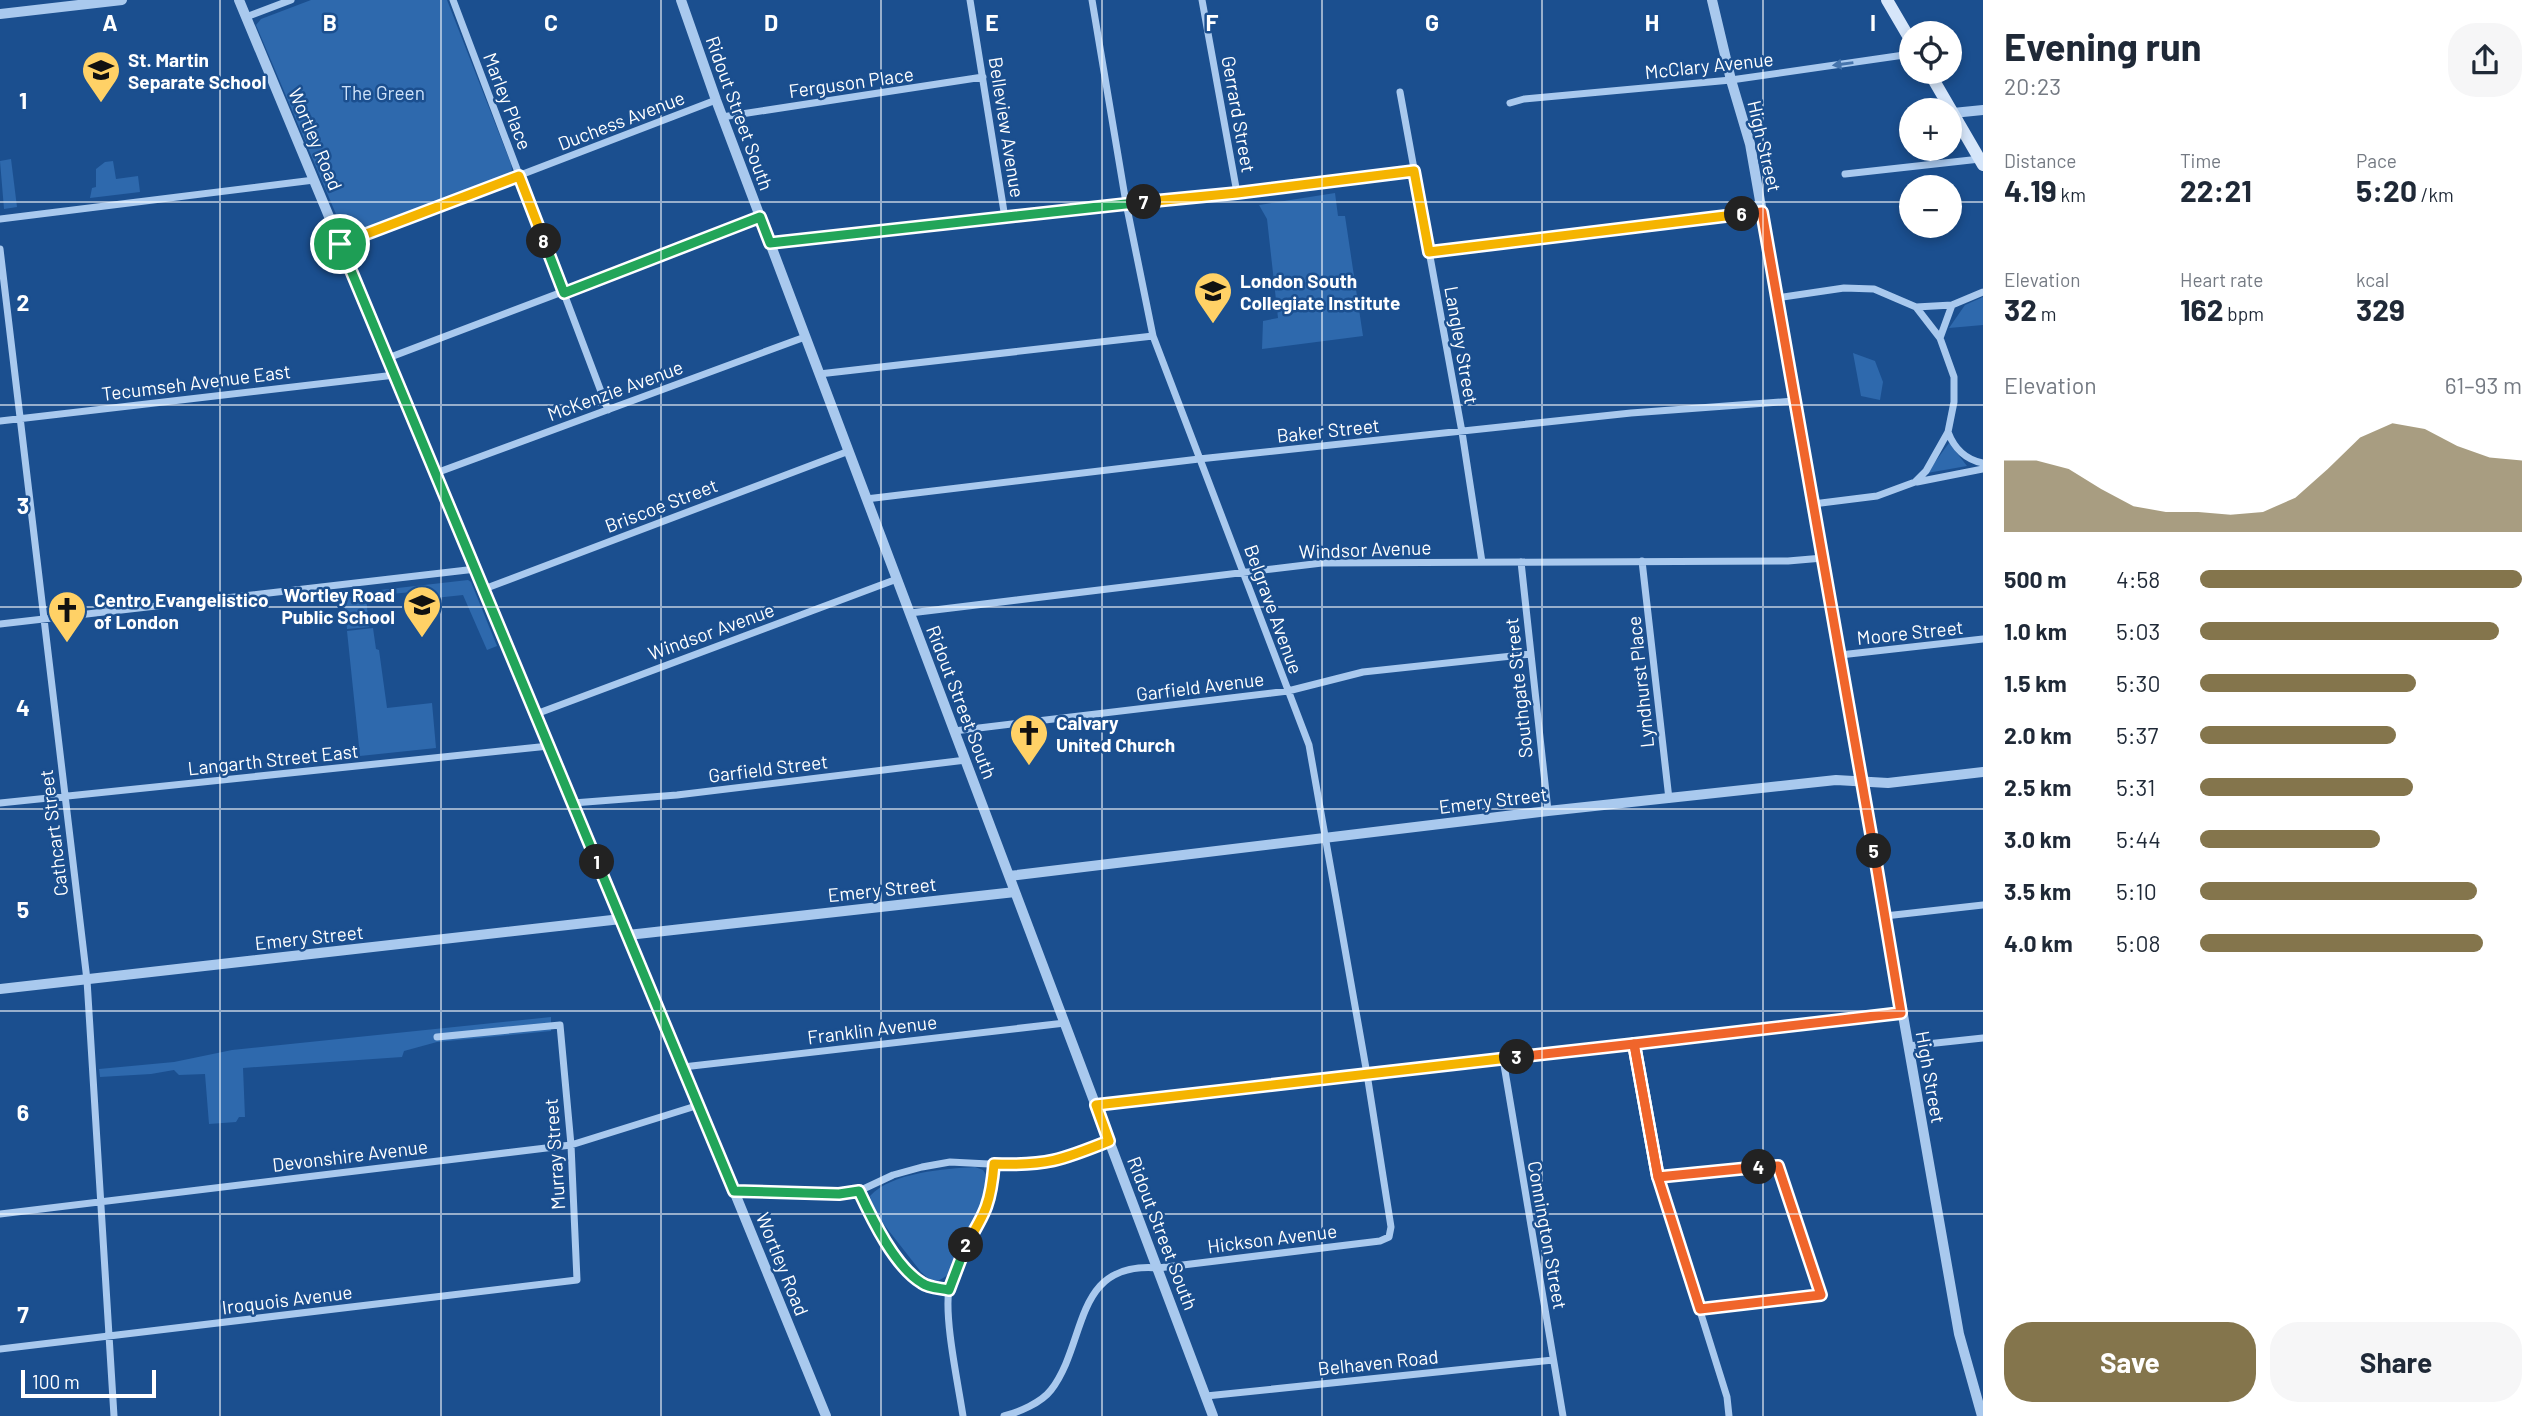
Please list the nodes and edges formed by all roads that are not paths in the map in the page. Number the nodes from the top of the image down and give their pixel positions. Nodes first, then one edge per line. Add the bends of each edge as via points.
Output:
1 (122, 0) edge
2 (239, 0) edge
3 (291, 0) edge
4 (453, 0) edge
5 (681, 0) edge
6 (970, 0) edge
7 (1092, 0) edge
8 (1202, 0) edge
9 (1712, 0) edge
10 (1887, 0) edge
11 (0, 14) edge
12 (246, 17) junction
13 (1899, 21) edge
14 (1899, 56) edge
15 (983, 78) junction
16 (1731, 80) junction
17 (1400, 92) dead end
18 (716, 100) junction
19 (1510, 103) dead end
20 (1983, 110) edge
21 (1962, 112) edge
22 (722, 117) junction
23 (1962, 129) edge
24 (1981, 162) edge
25 (1414, 171) junction
26 (1844, 174) dead end
27 (519, 176) junction
28 (314, 180) junction
29 (1237, 193) junction
30 (1126, 203) junction
31 (1762, 212) junction
32 (760, 217) junction
33 (1005, 218) junction
34 (0, 219) edge
35 (770, 243) junction
36 (340, 244) junction
37 (0, 249) edge
38 (1429, 252) junction
39 (1983, 292) edge
40 (564, 293) junction
41 (1776, 298) junction
42 (1952, 305) junction
43 (1916, 307) junction
44 (1153, 336) junction
45 (805, 337) junction
46 (1940, 338) junction
47 (388, 358) junction
48 (819, 374) junction
49 (395, 375) junction
50 (1794, 401) junction
51 (607, 410) junction
52 (20, 419) junction
53 (0, 421) edge
54 (1462, 432) junction
55 (1948, 432) junction
56 (849, 451) junction
57 (1199, 459) junction
58 (1983, 466) edge
59 (436, 473) junction
60 (1897, 489) junction
61 (866, 499) junction
62 (1813, 504) junction
63 (1823, 558) junction
64 (1642, 561) junction
65 (1482, 562) junction
66 (1521, 562) junction
67 (476, 569) junction
68 (1245, 574) junction
69 (897, 579) junction
70 (484, 589) junction
71 (910, 613) junction
72 (44, 619) junction
73 (0, 624) edge
74 (1983, 639) edge
75 (1530, 654) junction
76 (1840, 655) junction
77 (1288, 691) junction
78 (536, 713) junction
79 (954, 731) junction
80 (549, 746) junction
81 (965, 760) junction
82 (1983, 772) edge
83 (1862, 782) junction
84 (64, 796) junction
85 (1669, 799) junction
86 (0, 803) edge
87 (573, 803) junction
88 (1548, 811) junction
89 (1327, 838) junction
90 (1009, 876) junction
91 (1015, 892) junction
92 (1983, 905) edge
93 (1885, 916) junction
94 (621, 919) junction
95 (628, 935) junction
96 (87, 980) junction
97 (0, 989) edge
98 (1901, 1013) junction
99 (1065, 1023) junction
100 (437, 1037) dead end
101 (1983, 1038) edge
102 (1634, 1044) junction
103 (1908, 1046) junction
104 (1503, 1059) junction
105 (683, 1067) junction
106 (1367, 1074) junction
107 (699, 1105) junction
108 (1096, 1105) junction
109 (1109, 1141) junction
110 (571, 1144) junction
111 (994, 1164) junction
112 (1658, 1177) junction
113 (734, 1191) junction
114 (859, 1191) junction
115 (102, 1201) junction
116 (0, 1214) edge
117 (1389, 1237) joint
118 (1158, 1268) junction
119 (577, 1280) joint
120 (949, 1290) junction
121 (1700, 1309) junction
122 (110, 1335) junction
123 (0, 1349) edge
124 (1553, 1360) junction
125 (1206, 1396) junction
126 (114, 1416) edge
127 (826, 1416) edge
128 (963, 1416) edge
129 (1004, 1416) edge
130 (1213, 1416) edge
131 (1563, 1416) edge
132 (1729, 1416) edge
133 (1982, 1416) edge

1 - 11 street
2 - 12 street, Wortley Road
3 - 12 street
4 - 27 street, Marley Place
5 - 18 street, Ridout Street South
6 - 15 street, Belleview Avenue
7 - 30 street, Belgrave Avenue
8 - 29 street, Gerrard Street
9 - 16 street, High Street
10 - 13 main road
12 - 28 street, Wortley Road
14 -> 16 street, McClary Avenue
15 - 22 street, Ferguson Place
15 - 33 street, Belleview Avenue
16 - 19 street, McClary Avenue
16 - 31 street, High Street via 1750,144
17 - 25 street, Langley Street
18 - 22 street, Ridout Street South
18 - 27 street, Duchess Avenue
20 - 21 street
22 - 32 street, Ridout Street South
23 - 24 main road
24 - 26 street
25 - 29 street
25 - 38 street, Langley Street
27 - 36 street, Duchess Avenue
27 - 40 street, Marley Place
28 - 34 street
28 - 36 street, Wortley Road
29 - 30 street
30 - 33 street
30 - 44 street, Belgrave Avenue
31 - 38 street
31 - 41 street, High Street
32 - 35 street, Ridout Street South
32 - 40 street
33 - 35 street
35 - 45 street, Ridout Street South
36 - 47 street, Wortley Road
37 - 52 street, Cathcart Street
38 - 54 street, Langley Street
39 - 42 street
40 - 47 street
40 - 51 street, Marley Place
41 - 43 street via 1844,288 1874,289
41 - 50 street, High Street
42 - 43 street
42 - 46 street
43 - 46 street
44 - 48 street
44 - 57 street, Belgrave Avenue
45 - 48 street, Ridout Street South
45 - 51 street, McKenzie Avenue
46 - 55 street via 1954,377
47 - 49 street, Wortley Road
48 - 56 street, Ridout Street South
49 - 52 street, Tecumseh Avenue East
49 - 59 street, Wortley Road
50 - 54 street, Baker Street via 1631,412
50 - 62 street, High Street
51 - 59 street, McKenzie Avenue
52 - 53 street, Tecumseh Avenue East
52 - 72 street, Cathcart Street
54 - 57 street, Baker Street
54 - 65 street, Langley Street
55 - 58 street via 1959,450
55 - 60 street via 1926,471 1915,482
56 - 61 street, Ridout Street South
56 - 70 street, Briscoe Street
57 - 61 street, Baker Street
57 - 68 street, Belgrave Avenue
58 - 60 street
59 - 67 street, Wortley Road
60 - 62 street
61 - 69 street, Ridout Street South
62 - 63 street, High Street
63 - 64 street, Windsor Avenue
63 - 76 street, High Street
64 - 66 street, Windsor Avenue
64 - 85 street, Lyndhurst Place
65 - 66 street, Windsor Avenue
65 - 68 street, Windsor Avenue via 1321,563
66 - 75 street, Southgate Street
67 - 70 street, Wortley Road
67 - 72 street
68 - 71 street, Windsor Avenue
68 - 77 street, Belgrave Avenue
69 - 71 street, Ridout Street South
69 - 78 street, Windsor Avenue
70 - 78 street, Wortley Road
71 - 79 street, Ridout Street South
72 - 73 street
72 - 84 street, Cathcart Street
74 - 76 street, Moore Street
75 - 77 street, Garfield Avenue via 1363,672
75 - 88 street, Southgate Street
76 - 83 street, High Street
77 - 79 street, Garfield Avenue
77 - 89 street, Belgrave Avenue via 1309,745
78 - 80 street, Wortley Road
79 - 81 street, Ridout Street South
80 - 84 street, Langarth Street East
80 - 87 street, Wortley Road
81 - 87 street, Garfield Street
81 - 90 street, Ridout Street South
82 - 83 street, Emery Street
83 - 85 street, Emery Street via 1836,780
83 - 93 street, High Street
84 - 86 street, Langarth Street East
84 - 96 street, Cathcart Street
85 - 88 street, Emery Street
87 - 94 street, Wortley Road
88 - 89 street, Emery Street
89 - 90 street, Emery Street
89 - 106 street, Belgrave Avenue
90 - 91 street, Ridout Street South
91 - 95 street, Emery Street
91 - 99 street, Ridout Street South
92 - 93 street
93 - 98 street, High Street
94 - 95 street, Wortley Road
94 - 96 street, Emery Street
95 - 105 street, Wortley Road
96 - 97 street, Emery Street
96 - 115 street, Cathcart Street
98 - 102 street
98 - 103 street, High Street
99 - 105 street, Franklin Avenue
99 - 108 street, Ridout Street South
100 - 110 street, Murray Street via 560,1025
101 - 103 street
102 - 104 street
102 - 112 street
103 - 133 street, High Street via 1959,1334
104 - 106 street
104 - 124 street, Connington Street
105 - 107 street, Wortley Road
106 - 108 street
106 - 117 street, Belgrave Avenue
107 - 110 street, Devonshire Avenue
107 - 113 street, Wortley Road
108 - 109 street, Ridout Street South
109 - 111 street via 1059,1161 1030,1166
109 - 118 street, Ridout Street South
110 - 115 street, Devonshire Avenue
110 - 119 street, Murray Street
111 - 114 street via 950,1162 922,1167
111 - 120 street via 991,1197
112 - 121 street
112 - 121 street via 1778,1166 1821,1295
113 - 114 street
113 - 127 street, Wortley Road
114 - 120 street via 873,1223 910,1274 924,1285
115 - 116 street, Devonshire Avenue
115 - 122 street, Cathcart Street
117 - 118 street, Hickson Avenue
118 - 125 street, Ridout Street South
118 - 129 street, Hickson Avenue via 1126,1269 1106,1280 1088,1300 1050,1392
119 - 122 street, Iroquois Avenue
120 - 128 street
121 - 132 street
122 - 123 street, Iroquois Avenue
122 - 126 street, Cathcart Street
124 - 125 street, Belhaven Road
124 - 131 street, Connington Street
125 - 130 street, Ridout Street South

